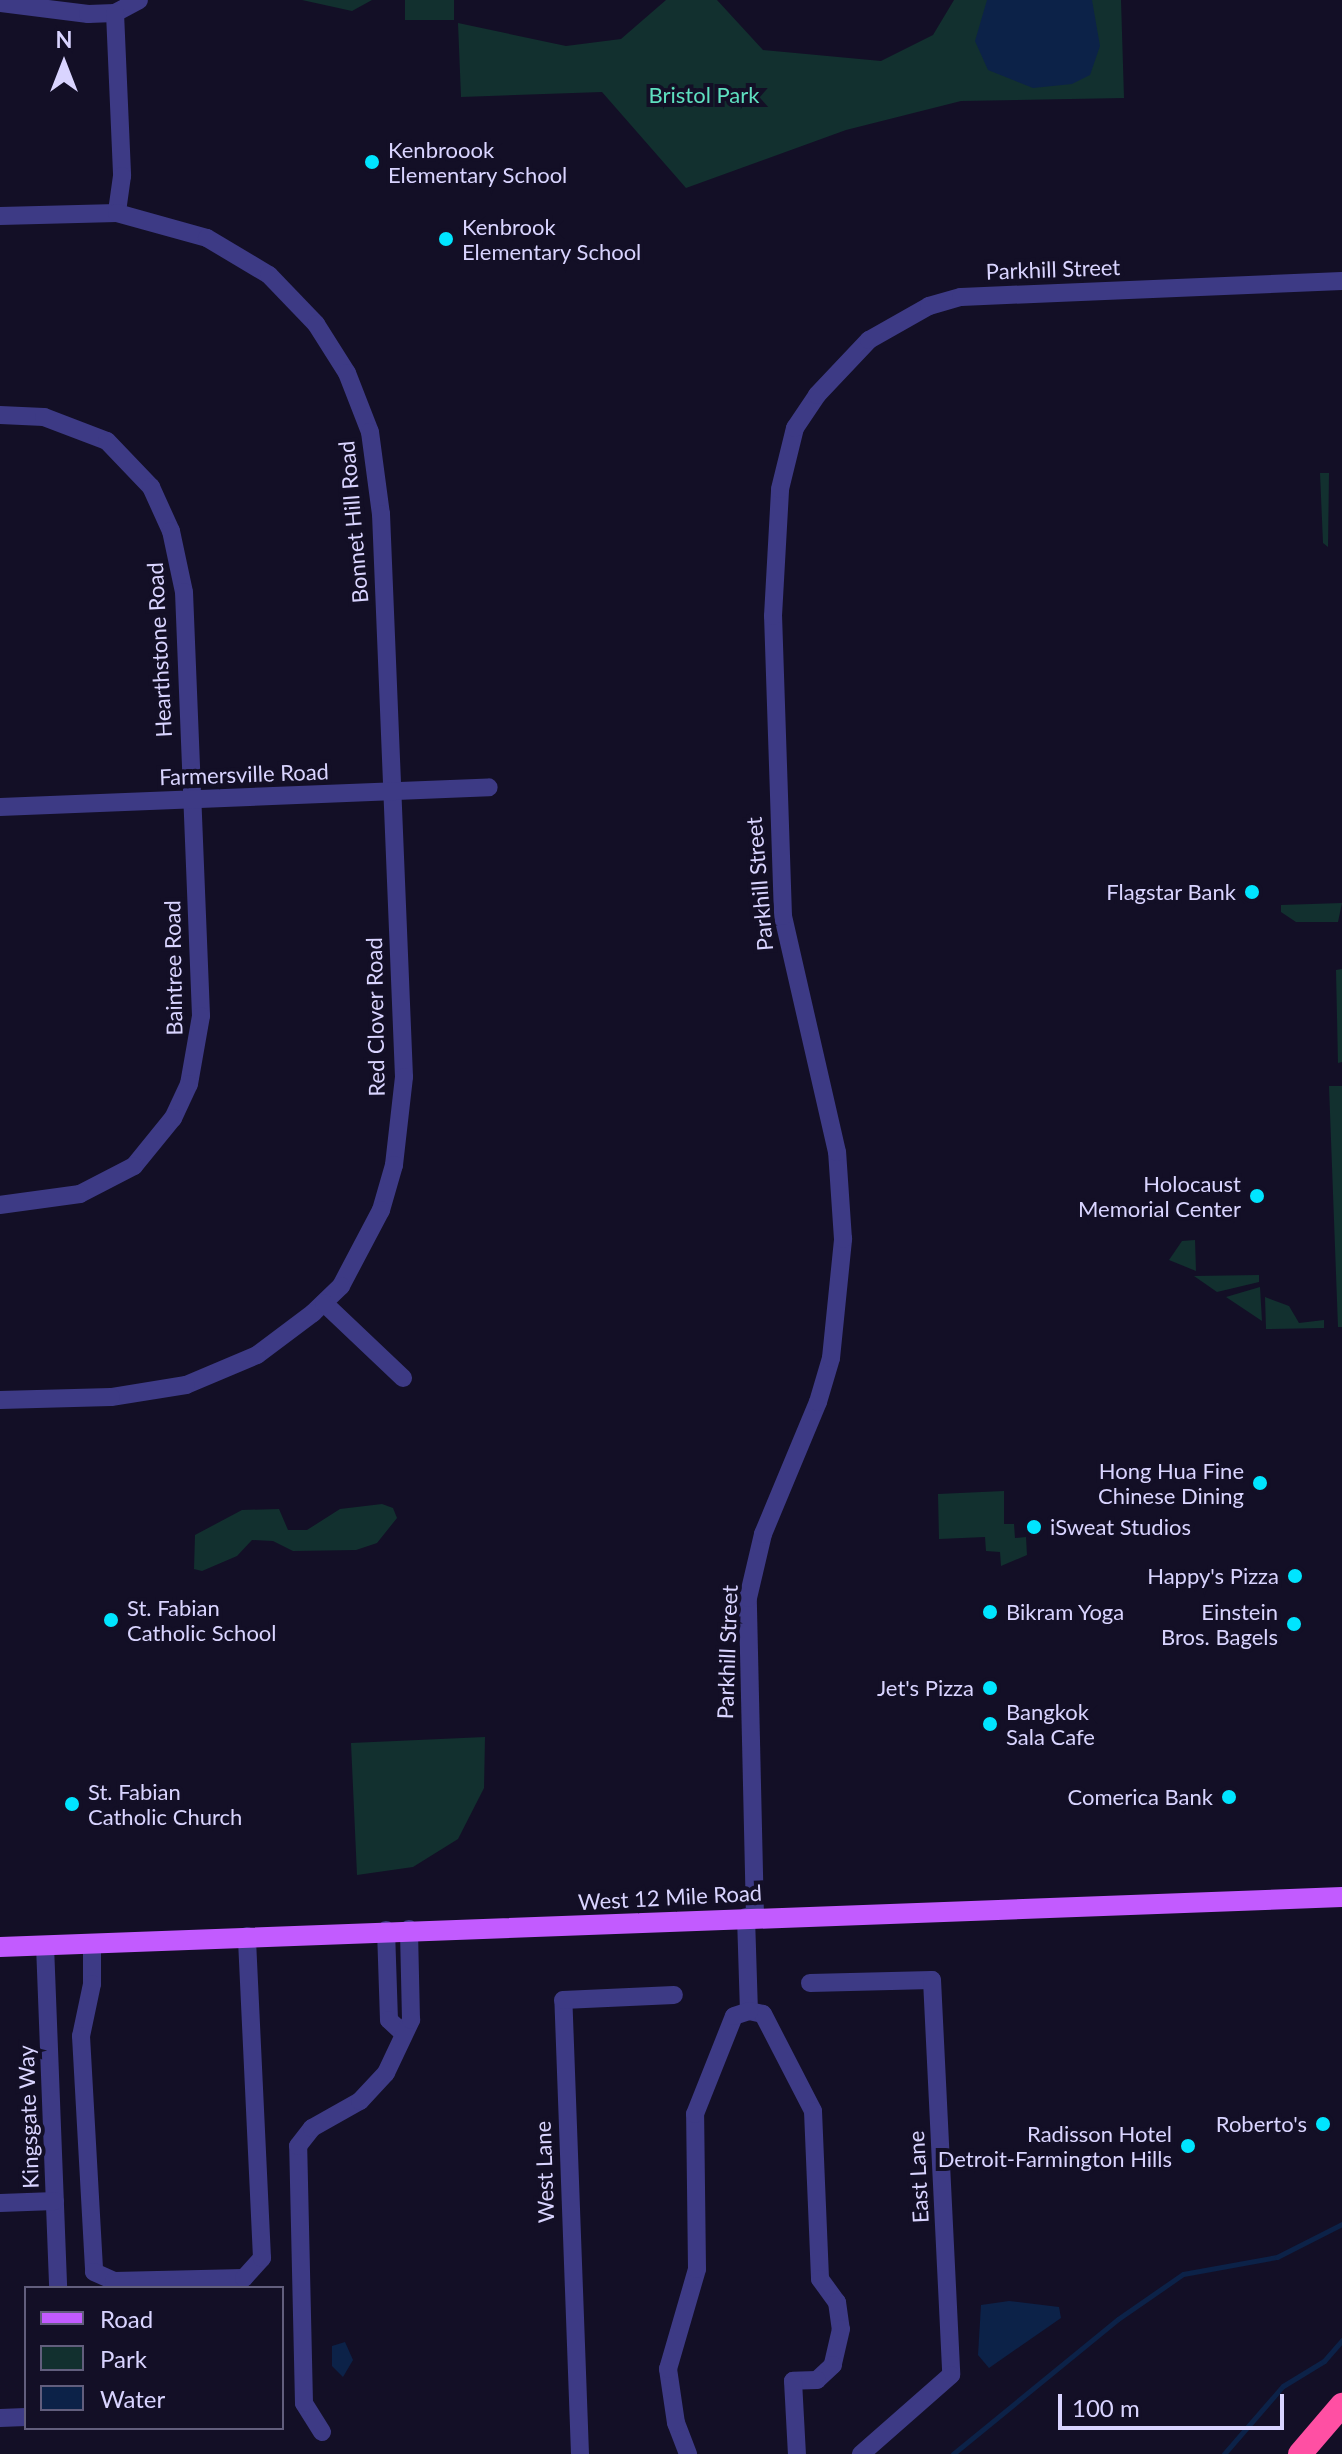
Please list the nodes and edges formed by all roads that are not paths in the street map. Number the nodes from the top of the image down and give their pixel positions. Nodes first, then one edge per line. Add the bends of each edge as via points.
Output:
1 (139, 0) edge
2 (0, 3) edge
3 (115, 13) junction
4 (117, 213) junction
5 (0, 216) edge
6 (1342, 281) edge
7 (0, 415) edge
8 (489, 787) dead end
9 (392, 792) junction
10 (192, 800) junction
11 (0, 807) edge
12 (0, 1205) edge
13 (324, 1303) junction
14 (403, 1378) dead end
15 (0, 1400) edge
16 (1342, 1897) edge
17 (751, 1917) junction
18 (409, 1929) junction
19 (386, 1930) junction
20 (247, 1936) junction
21 (92, 1943) junction
22 (45, 1945) junction
23 (0, 1947) edge
24 (810, 1983) dead end
25 (674, 1995) dead end
26 (749, 2011) junction
27 (402, 2032) junction
28 (55, 2201) junction
29 (0, 2203) edge
30 (58, 2286) edge
31 (1342, 2405) edge
32 (24, 2417) edge
33 (0, 2418) edge
34 (322, 2432) dead end
35 (580, 2454) edge
36 (688, 2454) edge
37 (797, 2454) edge
38 (861, 2454) edge
39 (1300, 2454) edge

1 - 3 street
2 - 3 street via 52,13
3 - 4 street via 122,176
4 - 5 street, Bonnet Hill Road
4 - 9 street, Bonnet Hill Road via 207,238 269,275 316,324 347,373 370,432 381,514
6 - 17 street, Parkhill Street via 961,297 929,306 869,340 817,395 795,428 780,489 773,616 783,916 837,1152 843,1239 831,1358 763,1534 748,1598
7 - 10 street, Hearthstone Road via 44,417 93,432 124,455 161,506 180,559 184,592
8 - 9 street, Farmersville Road
9 - 10 street, Farmersville Road
9 - 13 street, Red Clover Road via 404,1077 401,1122 381,1210 364,1250
10 - 11 street, Farmersville Road
10 - 12 street, Baintree Road via 201,1016 189,1084 173,1118 134,1166 104,1185 80,1194
13 - 14 street
13 - 15 street, Red Clover Road via 257,1355 186,1385 111,1397
16 - 17 main road, West 12 Mile Road
17 - 18 main road, West 12 Mile Road
17 - 26 street, Parkhill Street
18 - 19 main road, West 12 Mile Road
18 - 27 street via 411,2020
19 - 20 main road, West 12 Mile Road
19 - 27 street via 389,2020
20 - 21 main road, West 12 Mile Road
20 - 21 street via 262,2258 244,2278 114,2281 94,2272 81,2036 92,1984
21 - 22 main road, West 12 Mile Road
22 - 23 main road, West 12 Mile Road
22 - 28 street, Kingsgate Way
24 - 38 street, East Lane via 932,1980 951,2375
25 - 35 street, West Lane via 563,2000
26 - 36 street via 734,2016 695,2114 697,2269 668,2369 676,2423
26 - 37 street via 763,2014 813,2111 820,2279 837,2302 841,2329 833,2365 817,2380 793,2381
27 - 34 street via 375,2088 312,2128 298,2146 304,2403
28 - 29 street
28 - 30 street, Kingsgate Way
31 - 39 highway
32 - 33 street

